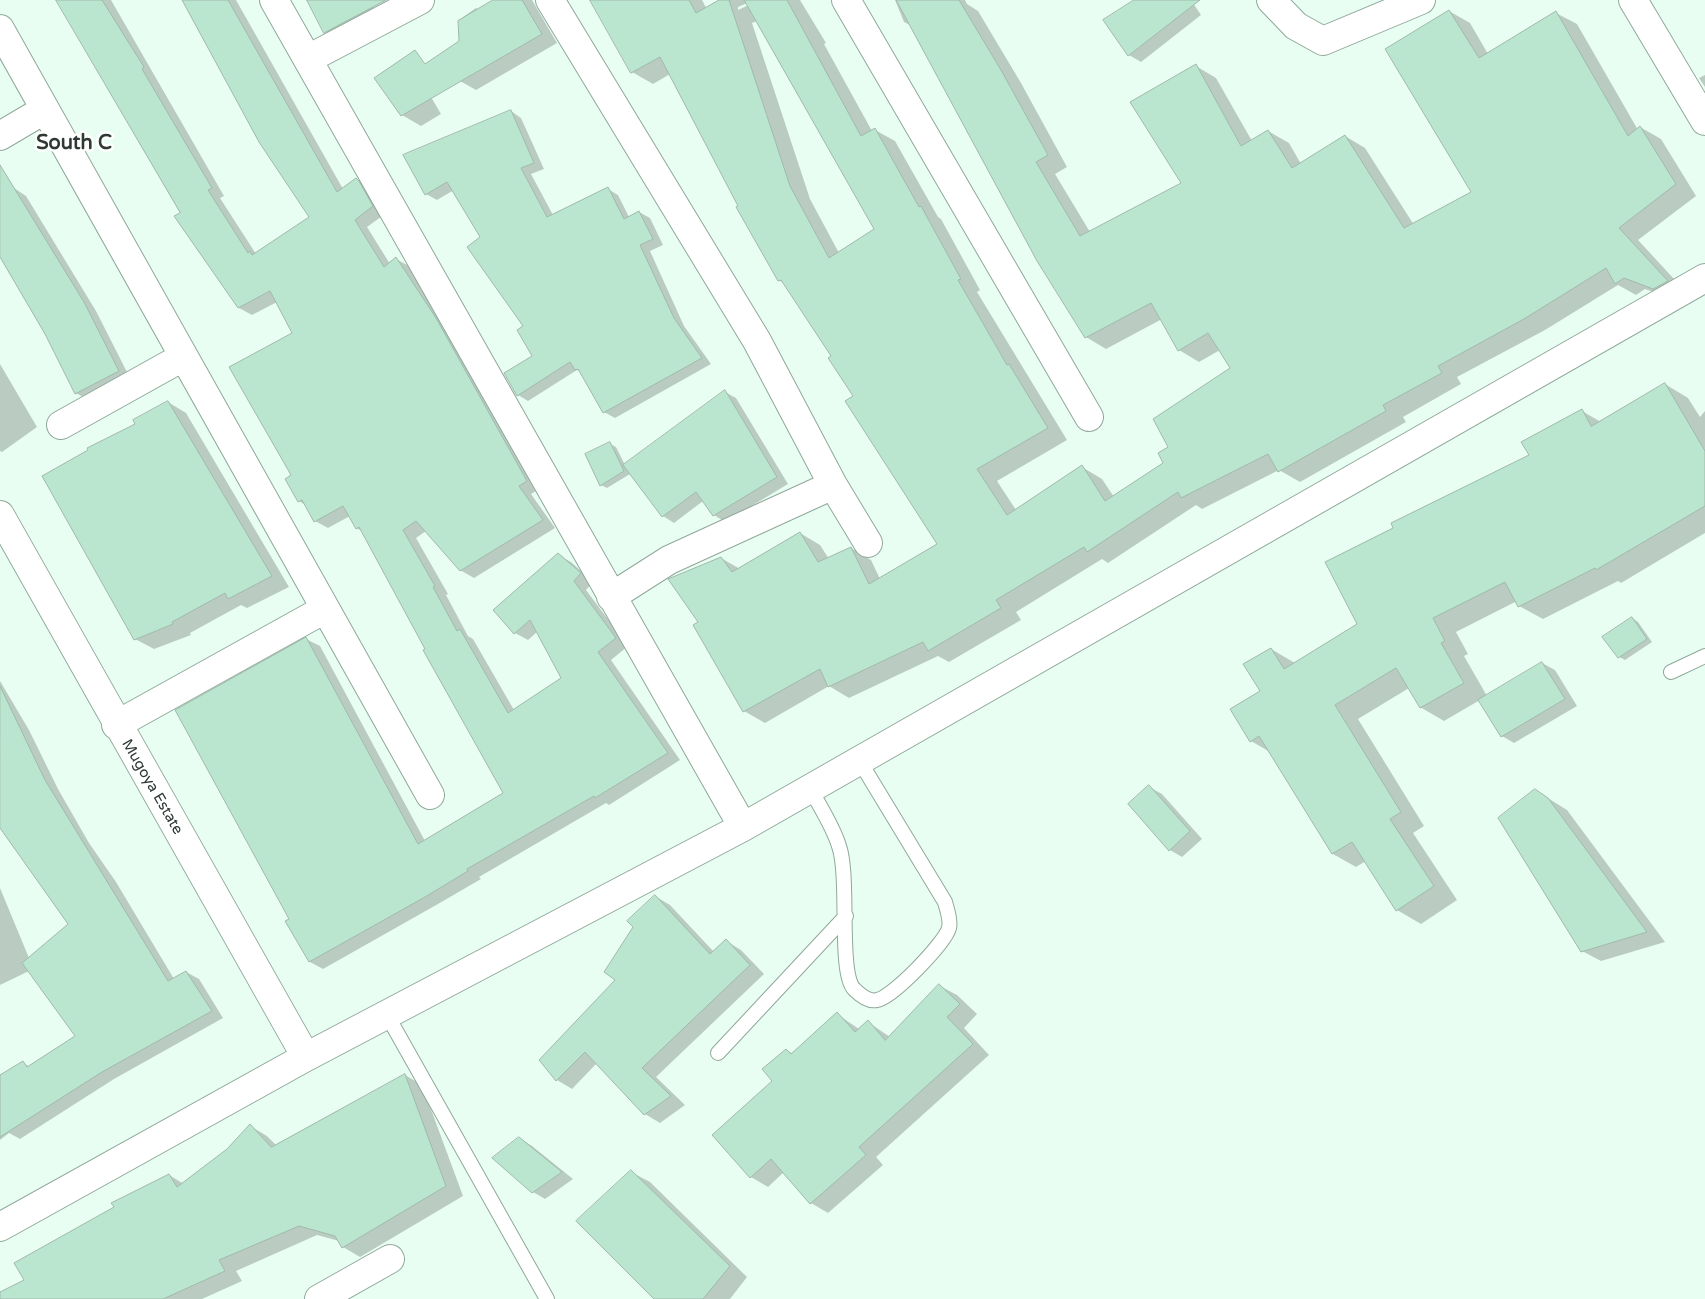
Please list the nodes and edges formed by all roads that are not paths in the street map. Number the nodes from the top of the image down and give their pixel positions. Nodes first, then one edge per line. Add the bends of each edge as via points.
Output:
1 (274, 0) edge
2 (420, 0) edge
3 (550, 0) edge
4 (846, 0) edge
5 (1271, 0) edge
6 (1420, 0) edge
7 (1634, 0) edge
8 (0, 29) edge
9 (308, 59) junction
10 (44, 110) junction
11 (1705, 122) edge
12 (0, 136) edge
13 (1705, 278) edge
14 (183, 357) junction
15 (1089, 417) dead end
16 (61, 425) dead end
17 (833, 485) junction
18 (0, 515) edge
19 (868, 542) dead end
20 (611, 597) junction
21 (325, 609) junction
22 (1705, 656) edge
23 (1671, 672) dead end
24 (116, 725) junction
25 (859, 760) junction
26 (810, 788) junction
27 (430, 795) dead end
28 (743, 827) junction
29 (846, 916) junction
30 (387, 1015) junction
31 (718, 1053) dead end
32 (306, 1058) junction
33 (0, 1227) edge
34 (390, 1259) dead end
35 (319, 1299) edge
36 (547, 1299) edge

1 - 9 street
2 - 9 street
3 - 17 street via 757,341
4 - 15 street
5 - 6 street via 1296,26 1323,41
7 - 11 street
8 - 10 street
9 - 20 street
10 - 12 street
10 - 14 street
13 - 25 street
14 - 16 street
14 - 21 street
17 - 19 street
17 - 20 street via 669,560
18 - 24 street, Mugoya Estate
20 - 28 street
21 - 24 street
21 - 27 street
22 - 23 lane
24 - 32 street, Mugoya Estate
25 - 26 street
25 - 29 lane via 945,902 949,927 944,940 896,988 876,1001 865,998 853,988 846,970
26 - 28 street
26 - 29 lane via 840,846
28 - 30 street
29 - 31 lane
30 - 32 street
30 - 36 lane
32 - 33 street
34 - 35 street

